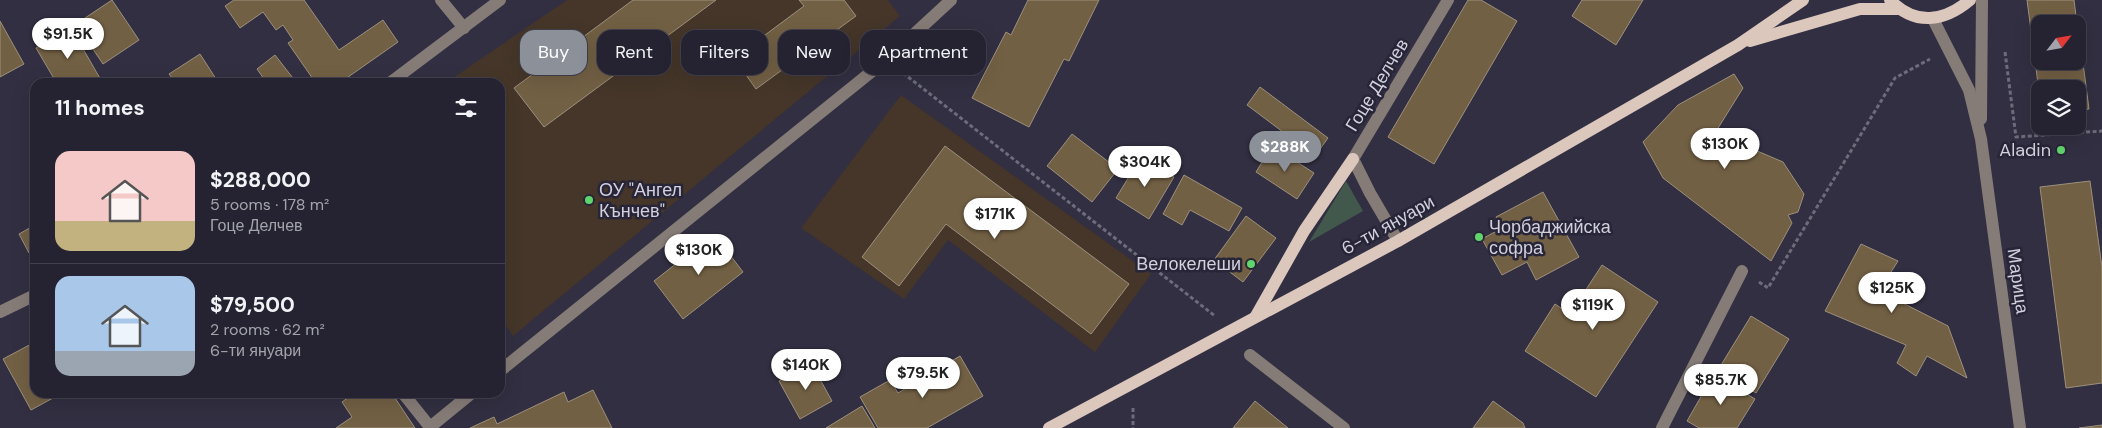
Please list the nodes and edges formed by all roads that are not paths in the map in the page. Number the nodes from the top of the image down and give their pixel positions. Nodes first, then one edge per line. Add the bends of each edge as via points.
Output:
1 (441, 0) edge
2 (500, 0) edge
3 (951, 0) edge
4 (1448, 0) edge
5 (1803, 0) edge
6 (1970, 0) edge
7 (1982, 0) edge
8 (1894, 4) edge
9 (1934, 18) junction
10 (464, 28) junction
11 (1738, 45) junction
12 (396, 78) edge
13 (1981, 139) junction
14 (1353, 159) junction
15 (1398, 241) junction
16 (1742, 271) road end
17 (30, 297) edge
18 (0, 312) edge
19 (1255, 317) junction
20 (1250, 355) dead end
21 (505, 366) edge
22 (406, 398) edge
23 (466, 398) edge
24 (429, 428) edge
25 (1050, 428) edge
26 (1344, 428) edge
27 (1662, 428) edge
28 (2020, 428) edge

1 - 10 street
2 - 10 street
3 - 21 street via 886,60
4 - 14 street, Гоце Делчев
5 - 11 main road
6 - 9 main road via 1956,12
7 - 13 street
8 - 9 main road via 1919,18
8 - 11 main road via 1860,9
9 - 13 street via 1969,90
10 - 12 street
11 - 15 main road, 6-ти януари
13 - 28 street, Марица
14 - 15 street, Гоце Делчев
14 - 19 main road via 1304,231
15 - 19 main road, 6-ти януари
16 - 27 street
17 - 18 street
19 - 25 main road, 6-ти януари
20 - 26 street
22 - 24 street
23 - 24 street

